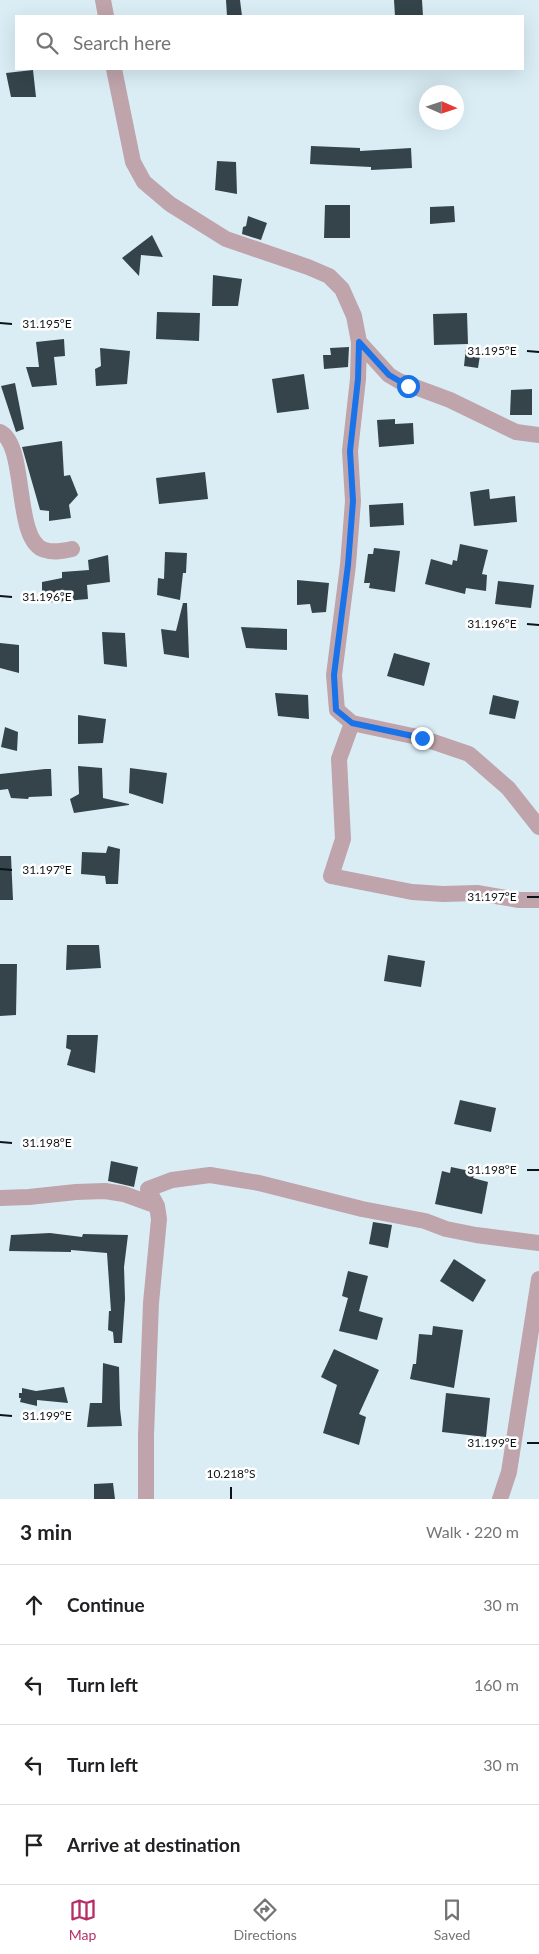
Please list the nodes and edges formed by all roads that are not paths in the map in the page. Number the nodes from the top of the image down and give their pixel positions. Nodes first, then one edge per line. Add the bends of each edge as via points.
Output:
1 (103, 0) edge
2 (106, 15) edge
3 (114, 70) edge
4 (359, 342) junction
5 (0, 432) edge
6 (539, 435) edge
7 (72, 549) dead end
8 (352, 723) junction
9 (539, 827) edge
10 (539, 900) edge
11 (148, 1189) junction
12 (124, 1194) junction
13 (0, 1198) edge
14 (157, 1206) junction
15 (539, 1243) edge
16 (539, 1279) edge
17 (146, 1499) edge
18 (500, 1499) edge

1 - 2 street
3 - 4 street via 133,162 144,182 170,204 226,239 329,276 342,289 354,316
4 - 6 street via 389,375 399,381 450,400 516,432
4 - 8 street via 350,451 353,501 334,675 336,710
5 - 7 street via 7,437 13,452 28,529 34,543 43,550
8 - 9 street via 422,738 469,754 508,788
8 - 10 street via 339,759 343,839 331,876 412,892 478,893
11 - 12 street
11 - 14 street
11 - 15 street via 172,1180 210,1175 259,1183 425,1221 446,1229
12 - 13 street via 105,1191
12 - 14 street
14 - 17 street
16 - 18 street via 509,1472

